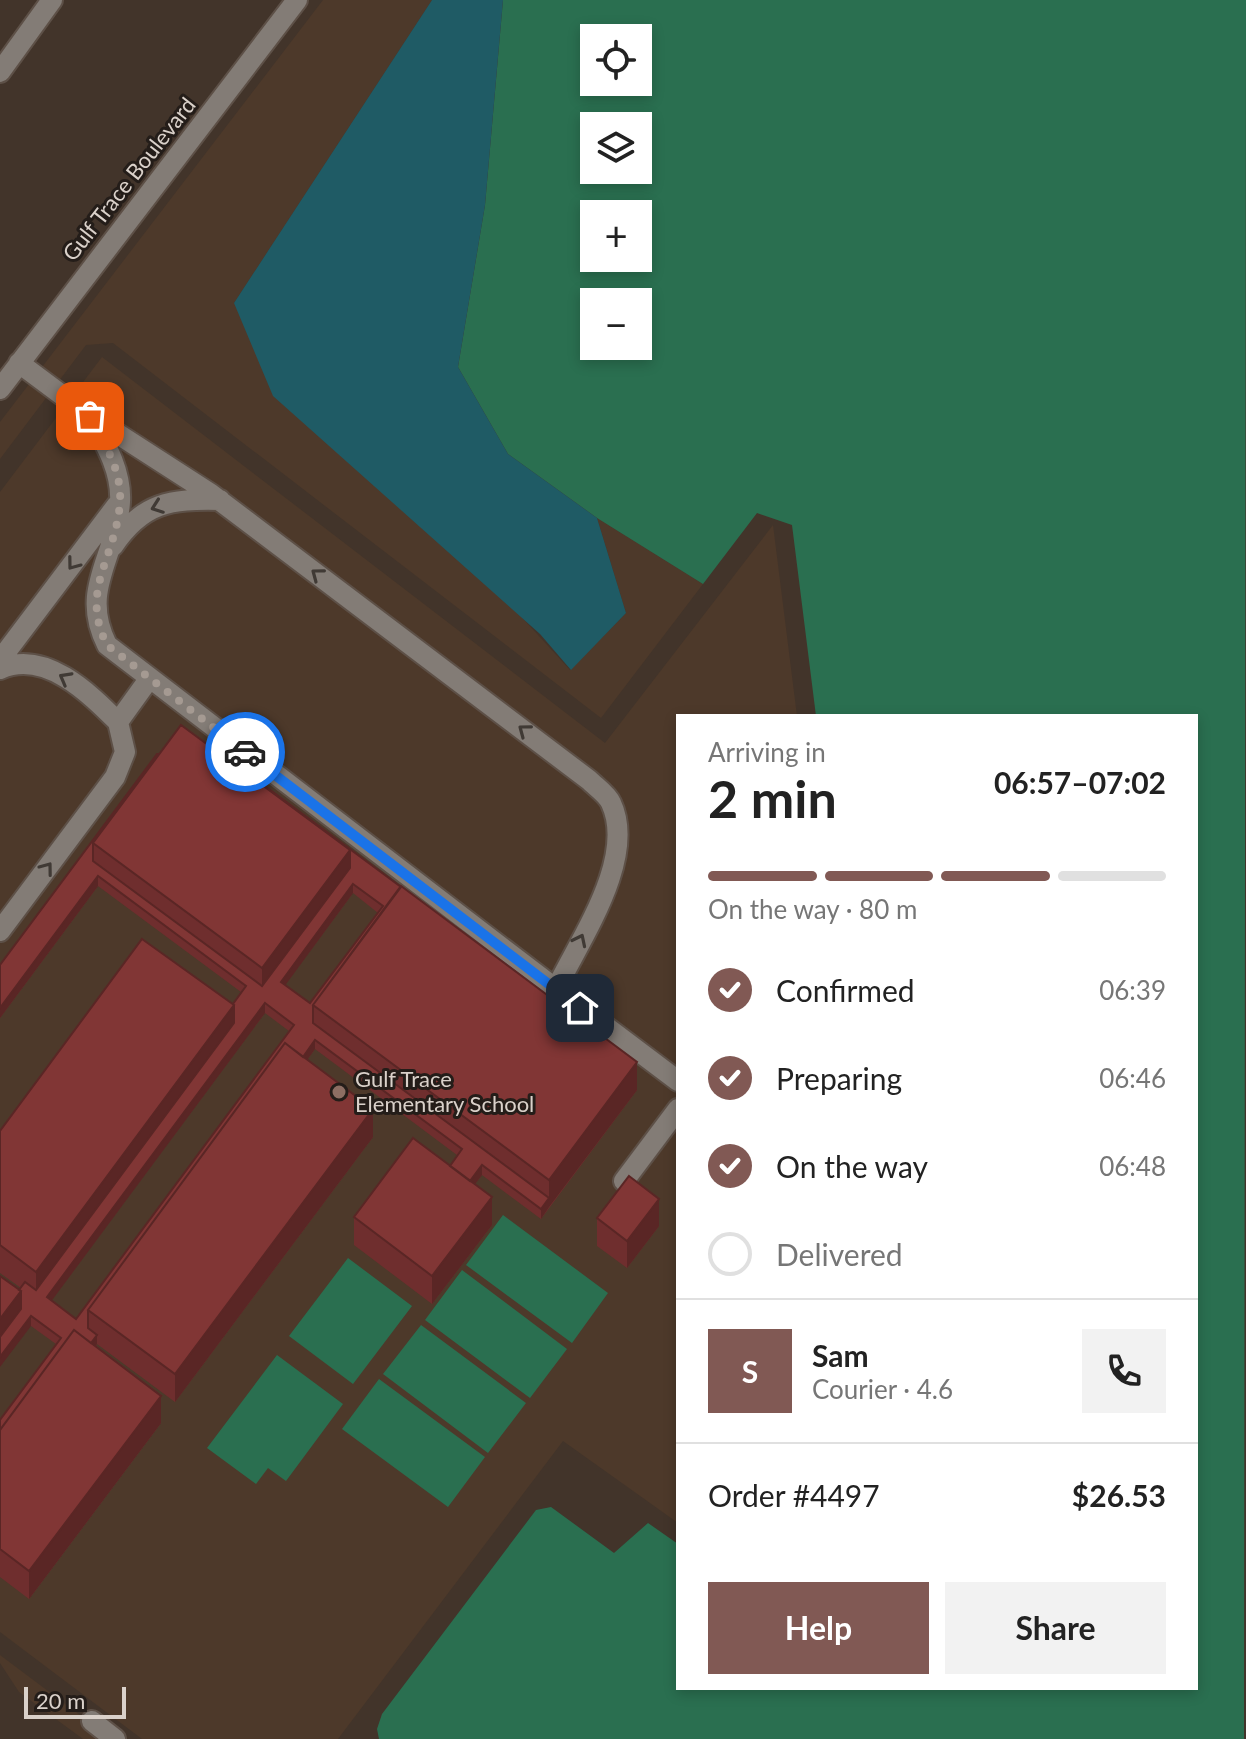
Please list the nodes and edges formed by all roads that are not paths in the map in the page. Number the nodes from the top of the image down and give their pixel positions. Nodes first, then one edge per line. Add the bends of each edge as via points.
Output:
1 (52, 0) edge
2 (297, 0) edge
3 (0, 72) edge
4 (19, 363) junction
5 (0, 389) edge
6 (90, 416) junction
7 (220, 500) junction
8 (120, 502) junction
9 (111, 549) junction
10 (0, 660) edge
11 (0, 669) edge
12 (149, 679) junction
13 (118, 722) junction
14 (0, 931) edge
15 (556, 989) junction
16 (676, 1079) edge
17 (676, 1112) edge
18 (624, 1181) edge
19 (92, 1721) dead end
20 (115, 1739) edge

1 - 3 street
2 - 4 street, Gulf Trace Boulevard
4 - 5 street, Gulf Trace Boulevard
4 - 6 street
6 - 7 street
6 - 8 street via 112,457
7 -> 9 street via 179,499 145,511
15 -> 7 street via 617,862 619,829 610,800
8 - 9 street
8 -> 10 street
9 - 12 street via 96,593 96,623 107,645
13 -> 11 street via 74,682 51,671 27,663
12 - 13 street
12 - 15 street
14 -> 13 street via 115,777 125,752
15 - 16 street
17 - 18 street
19 - 20 street

